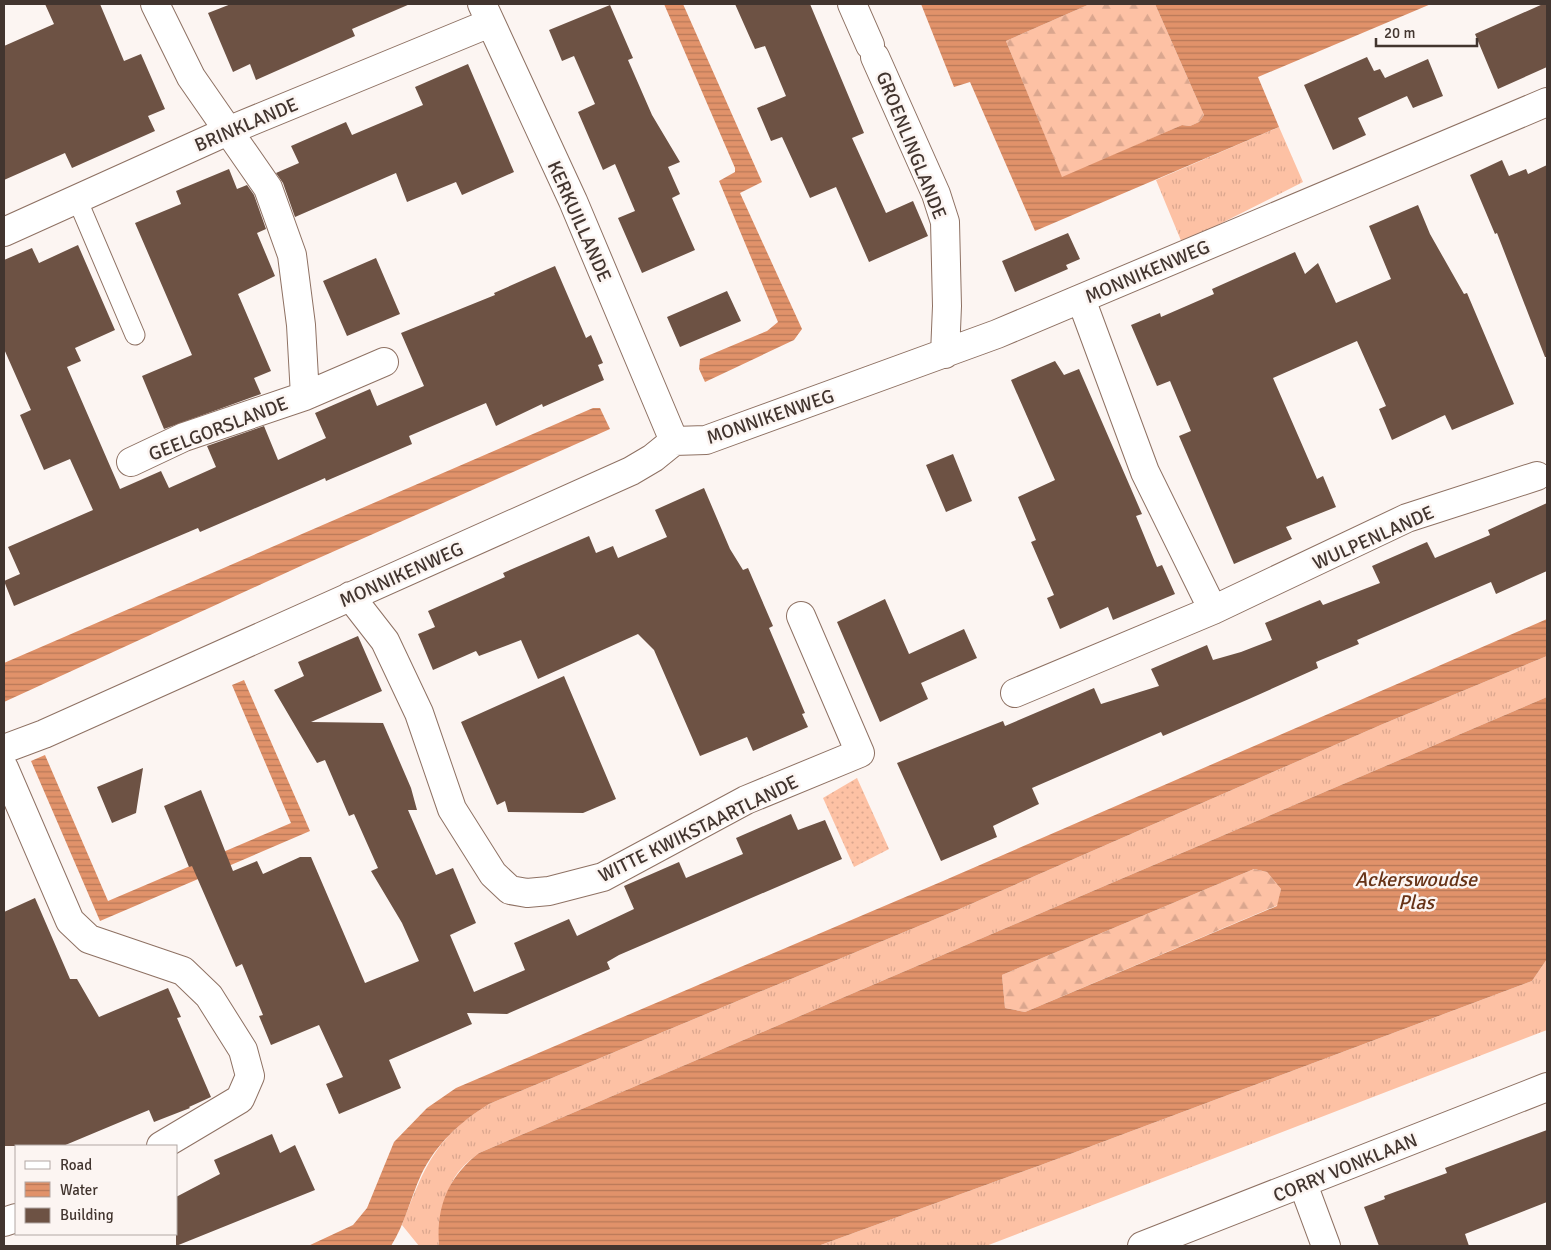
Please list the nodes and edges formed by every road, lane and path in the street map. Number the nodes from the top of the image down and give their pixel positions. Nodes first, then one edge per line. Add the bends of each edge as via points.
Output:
1 (155, 4) edge
2 (852, 4) edge
3 (486, 14) edge
4 (1547, 102) edge
5 (230, 130) junction
6 (77, 198) junction
7 (4, 232) edge
8 (1081, 299) junction
9 (135, 335) dead end
10 (945, 354) junction
11 (384, 362) dead end
12 (305, 396) junction
13 (674, 441) junction
14 (131, 462) dead end
15 (1537, 476) dead end
16 (350, 596) junction
17 (1213, 610) junction
18 (801, 616) dead end
19 (1015, 693) dead end
20 (4, 749) edge
21 (4, 768) edge
22 (1547, 1087) edge
23 (163, 1145) edge
24 (1303, 1184) junction
25 (1142, 1246) edge
26 (1326, 1246) edge

1 - 5 street, GEELGORSLANDE via 191,77
2 - 10 street, GROENLINGLANDE via 936,194 945,222
3 - 5 street, BRINKLANDE
3 - 13 street, KERKUILLANDE via 572,201
4 - 8 street, MONNIKENWEG
5 - 6 street, BRINKLANDE
5 - 12 street, GEELGORSLANDE via 268,188 292,254
6 - 7 street, BRINKLANDE
6 - 9 lane
8 - 10 street, MONNIKENWEG
8 - 17 street via 1145,472
10 - 13 street, MONNIKENWEG via 706,440
11 - 12 street, GEELGORSLANDE
12 - 14 street, GEELGORSLANDE via 184,437
13 - 16 street, MONNIKENWEG via 630,471
15 - 17 street, WULPENLANDE via 1406,518
16 - 18 street, WITTE KWIKSTAARTLANDE via 385,641 418,712 452,808 493,874 510,890 527,893 603,877 746,800 860,753
16 - 20 street, MONNIKENWEG
17 - 19 street, WULPENLANDE
21 - 23 street via 70,922 89,939 183,971 208,996 243,1050 250,1076 240,1099
22 - 24 street, CORRY VONKLAAN
24 - 25 street, CORRY VONKLAAN
24 - 26 street

